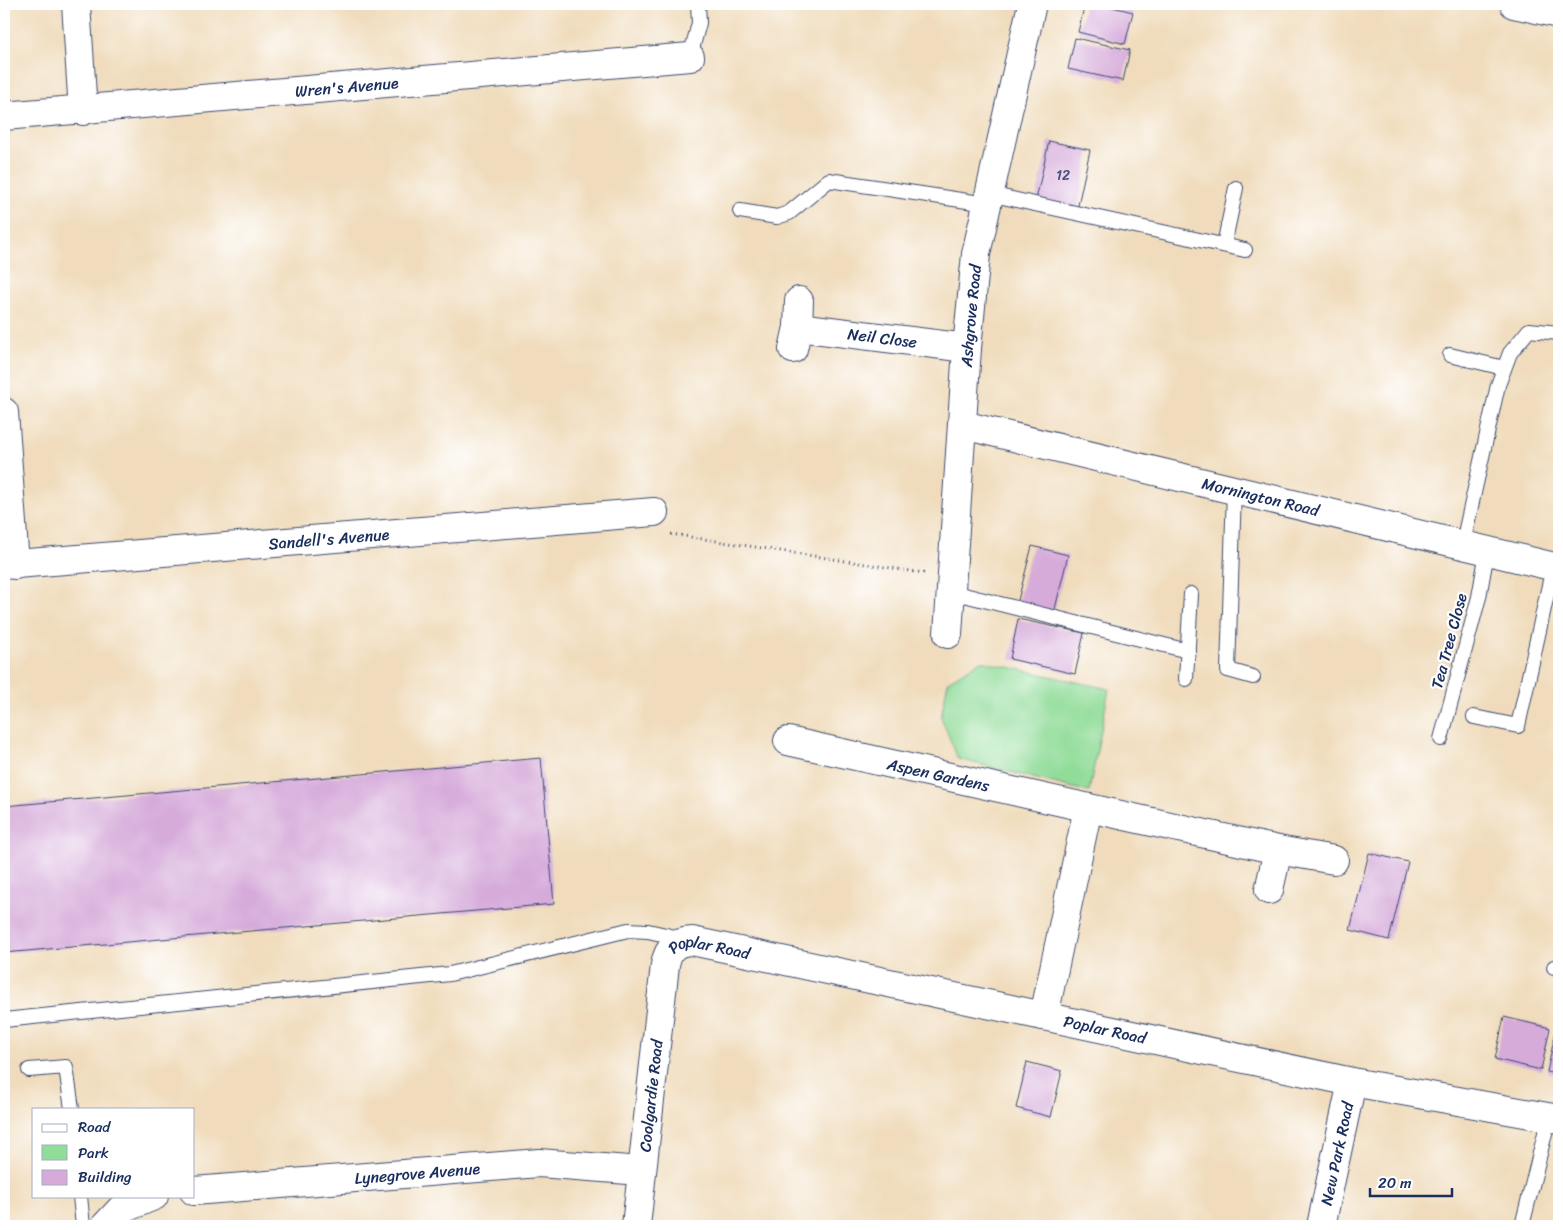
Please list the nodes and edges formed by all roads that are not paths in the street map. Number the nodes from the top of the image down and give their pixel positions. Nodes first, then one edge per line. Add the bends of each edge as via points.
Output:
1 (76, 4) edge
2 (698, 4) edge
3 (1032, 4) edge
4 (1514, 4) edge
5 (1559, 14) edge
6 (690, 57) joint
7 (83, 111) junction
8 (4, 116) edge
9 (1236, 188) dead end
10 (988, 199) junction
11 (740, 211) dead end
12 (1224, 245) junction
13 (1245, 250) dead end
14 (797, 326) dead end
15 (1559, 333) edge
16 (967, 348) junction
17 (1450, 355) dead end
18 (1504, 368) junction
19 (4, 412) edge
20 (963, 425) junction
21 (1234, 491) junction
22 (654, 512) road end
23 (1475, 549) junction
24 (9, 565) edge
25 (1556, 567) edge
26 (952, 585) junction
27 (1191, 594) dead end
28 (948, 634) dead end
29 (1188, 651) junction
30 (1253, 678) dead end
31 (1186, 679) dead end
32 (1474, 717) dead end
33 (1441, 739) dead end
34 (788, 741) dead end
35 (1088, 808) junction
36 (1278, 850) junction
37 (1334, 860) dead end
38 (1269, 890) dead end
39 (692, 941) junction
40 (665, 964) joint
41 (1044, 1016) junction
42 (4, 1020) edge
43 (29, 1070) dead end
44 (1352, 1082) junction
45 (72, 1108) edge
46 (1554, 1118) edge
47 (641, 1171) junction
48 (195, 1191) edge
49 (80, 1198) edge
50 (149, 1198) edge
51 (83, 1226) edge
52 (106, 1226) edge
53 (636, 1226) edge
54 (1320, 1226) edge
55 (1522, 1226) edge

1 - 7 street
2 - 6 lane via 699,23
3 - 10 street, Ashgrove Road
4 - 5 street
6 - 7 street, Wren's Avenue
7 - 8 street, Wren's Avenue
9 - 12 lane
10 - 11 lane via 829,180 789,213 777,217
10 - 12 lane
10 - 16 street, Ashgrove Road via 976,254
12 - 13 lane
14 - 16 street, Neil Close
15 - 18 lane, Tea Tree Close via 1528,330 1510,353
16 - 20 street, Ashgrove Road
17 - 18 lane
18 - 23 lane, Tea Tree Close via 1498,386
19 - 24 street
20 - 21 street, Mornington Road
20 - 26 street, Ashgrove Road
21 - 23 street, Mornington Road
21 - 30 lane via 1228,670
22 - 24 street, Sandell's Avenue
23 - 25 street, Mornington Road
23 - 33 lane, Tea Tree Close via 1479,596
25 - 32 lane via 1518,726
26 - 28 street, Ashgrove Road
26 - 29 lane
27 - 29 lane
29 - 31 lane
34 - 35 street, Aspen Gardens
35 - 36 street, Aspen Gardens
35 - 41 street
36 - 37 street, Aspen Gardens
36 - 38 street
39 - 40 street, Poplar Road via 673,946
39 - 41 street, Poplar Road
39 - 42 lane via 628,930 450,974
40 - 47 street, Coolgardie Road
41 - 44 street, Poplar Road
43 - 45 lane via 66,1067
44 - 46 street, Poplar Road
44 - 54 street, New Park Road
46 - 55 lane
47 - 48 street, Lynegrove Avenue via 539,1163
47 - 53 street, Coolgardie Road
49 - 51 lane
50 - 52 street via 120,1210

